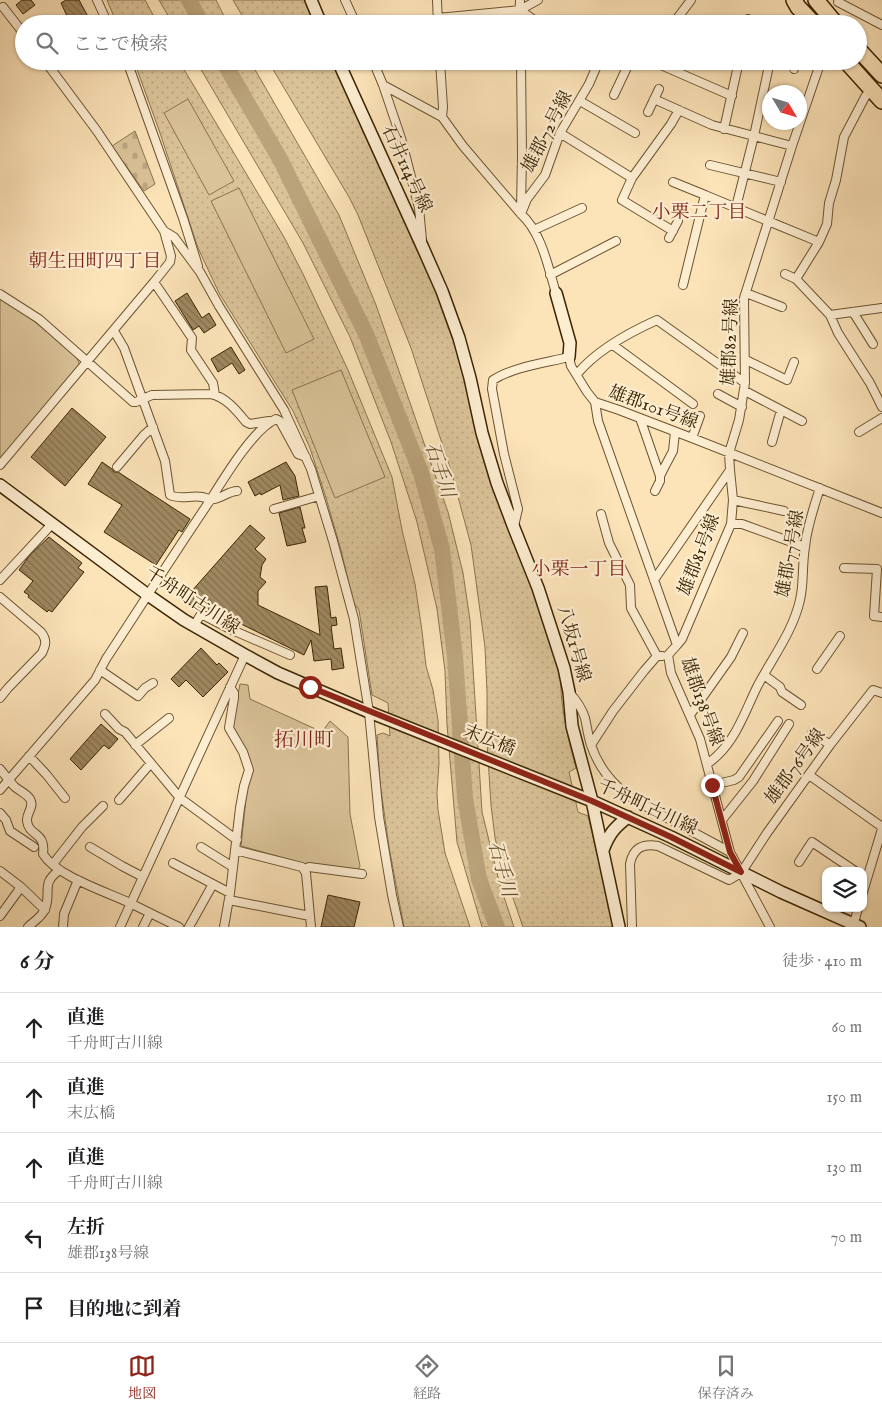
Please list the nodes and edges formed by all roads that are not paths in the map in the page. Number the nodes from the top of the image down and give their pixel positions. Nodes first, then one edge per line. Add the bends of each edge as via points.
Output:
1 (8, 0) edge
2 (97, 0) edge
3 (311, 0) edge
4 (346, 0) edge
5 (437, 0) edge
6 (520, 0) edge
7 (538, 0) edge
8 (691, 0) edge
9 (794, 0) edge
10 (816, 0) edge
11 (839, 1) edge
12 (2, 9) edge
13 (520, 10) junction
14 (104, 15) edge
15 (317, 15) edge
16 (352, 15) edge
17 (438, 15) edge
18 (483, 15) edge
19 (520, 15) edge
20 (527, 15) edge
21 (680, 15) edge
22 (812, 15) edge
23 (822, 15) edge
24 (830, 15) edge
25 (864, 15) edge
26 (867, 17) edge
27 (15, 24) edge
28 (882, 25) edge
29 (867, 59) edge
30 (52, 70) edge
31 (130, 70) edge
32 (342, 70) edge
33 (377, 70) edge
34 (441, 70) edge
35 (521, 70) edge
36 (595, 70) edge
37 (626, 70) edge
38 (672, 70) edge
39 (737, 70) edge
40 (768, 70) edge
41 (818, 70) edge
42 (854, 70) edge
43 (882, 75) edge
44 (383, 86) junction
45 (659, 89) dead end
46 (871, 89) junction
47 (614, 95) dead end
48 (732, 96) junction
49 (654, 99) junction
50 (580, 101) junction
51 (882, 101) edge
52 (679, 110) junction
53 (648, 112) dead end
54 (442, 117) junction
55 (724, 129) junction
56 (635, 132) dead end
57 (560, 134) junction
58 (754, 136) junction
59 (792, 146) junction
60 (710, 165) dead end
61 (746, 172) junction
62 (632, 178) junction
63 (673, 182) dead end
64 (781, 182) junction
65 (705, 195) junction
66 (736, 207) junction
67 (582, 208) dead end
68 (521, 214) junction
69 (678, 221) dead end
70 (769, 222) junction
71 (534, 230) junction
72 (164, 231) junction
73 (616, 241) dead end
74 (820, 242) junction
75 (423, 248) junction
76 (200, 272) junction
77 (785, 274) dead end
78 (550, 275) junction
79 (796, 279) junction
80 (154, 282) junction
81 (683, 285) dead end
82 (442, 291) joint
83 (746, 293) junction
84 (0, 294) edge
85 (556, 294) joint
86 (782, 307) dead end
87 (882, 308) edge
88 (853, 312) junction
89 (830, 315) junction
90 (114, 331) junction
91 (613, 344) junction
92 (873, 344) dead end
93 (569, 357) junction
94 (746, 360) junction
95 (87, 362) junction
96 (794, 362) dead end
97 (577, 374) junction
98 (745, 387) junction
99 (718, 394) dead end
100 (215, 395) junction
101 (143, 398) junction
102 (595, 402) junction
103 (693, 404) dead end
104 (742, 407) junction
105 (882, 407) edge
106 (781, 410) junction
107 (700, 416) dead end
108 (640, 418) junction
109 (882, 418) edge
110 (802, 421) dead end
111 (269, 422) junction
112 (154, 427) junction
113 (675, 432) junction
114 (859, 432) dead end
115 (692, 438) junction
116 (772, 442) dead end
117 (652, 452) junction
118 (729, 453) junction
119 (643, 456) dead end
120 (306, 457) junction
121 (0, 466) edge
122 (117, 467) dead end
123 (730, 470) junction
124 (660, 476) junction
125 (0, 485) edge
126 (820, 488) junction
127 (237, 491) dead end
128 (655, 491) dead end
129 (319, 496) junction
130 (210, 500) junction
131 (733, 500) junction
132 (274, 509) dead end
133 (784, 511) dead end
134 (882, 513) edge
135 (602, 514) dead end
136 (52, 524) junction
137 (731, 524) junction
138 (514, 528) junction
139 (804, 547) junction
140 (844, 568) dead end
141 (0, 580) edge
142 (654, 580) junction
143 (148, 595) junction
144 (0, 596) edge
145 (882, 617) edge
146 (194, 626) junction
147 (743, 633) dead end
148 (840, 636) dead end
149 (677, 645) junction
150 (245, 655) junction
151 (290, 655) dead end
152 (668, 655) junction
153 (657, 656) junction
154 (817, 669) dead end
155 (100, 670) junction
156 (764, 676) junction
157 (153, 683) dead end
158 (230, 687) junction
159 (569, 692) junction
160 (882, 692) edge
161 (0, 698) edge
162 (801, 705) dead end
163 (369, 712) junction
164 (105, 714) dead end
165 (690, 715) junction
166 (382, 717) joint
167 (169, 718) dead end
168 (778, 721) dead end
169 (789, 724) dead end
170 (812, 732) dead end
171 (135, 745) junction
172 (591, 745) junction
173 (830, 745) junction
174 (29, 756) junction
175 (151, 763) junction
176 (707, 764) junction
177 (0, 768) edge
178 (809, 775) junction
179 (9, 780) junction
180 (712, 785) junction
181 (0, 790) edge
182 (65, 798) dead end
183 (180, 798) junction
184 (587, 799) junction
185 (123, 800) dead end
186 (103, 806) dead end
187 (0, 813) edge
188 (628, 817) junction
189 (722, 820) junction
190 (882, 828) edge
191 (237, 840) junction
192 (34, 847) dead end
193 (90, 847) dead end
194 (236, 850) junction
195 (603, 850) junction
196 (730, 852) junction
197 (203, 859) dead end
198 (799, 862) dead end
199 (172, 863) dead end
200 (53, 864) junction
201 (233, 867) junction
202 (849, 867) edge
203 (305, 869) junction
204 (60, 870) junction
205 (0, 871) edge
206 (741, 872) junction
207 (867, 872) edge
208 (362, 874) dead end
209 (143, 877) junction
210 (78, 880) junction
211 (213, 884) junction
212 (21, 887) junction
213 (230, 896) junction
214 (131, 904) junction
215 (45, 910) junction
216 (858, 912) edge
217 (150, 913) junction
218 (0, 916) edge
219 (310, 916) junction
220 (31, 926) edge
221 (856, 926) edge
222 (62, 927) edge
223 (120, 927) edge
224 (143, 927) edge
225 (179, 927) edge
226 (189, 927) edge
227 (224, 927) edge
228 (311, 927) edge
229 (399, 927) edge
230 (620, 927) edge
231 (632, 927) edge
232 (770, 927) edge

1 - 12 street
2 - 14 street
3 - 15 street
4 - 16 street
5 - 17 street
6 - 13 street
7 - 13 street
8 - 21 street
9 - 22 highway via 798,7
10 - 23 highway
11 - 24 street
11 - 25 street
12 - 27 street
13 - 18 street
13 - 19 street
13 - 20 street
26 - 28 street
29 - 43 highway
30 - 72 street
31 - 76 street
32 - 75 street, 石井114号線
33 - 44 street
34 - 54 street
35 - 68 street
36 - 50 street, 雄郡72号線
37 - 47 street
38 - 48 street
39 - 48 street
40 - 58 street
41 - 59 street, 雄郡82号線
42 - 46 highway
44 - 54 street
44 - 75 street via 401,138 416,199
45 - 49 street
46 - 51 highway
46 - 74 street via 844,137 827,224
48 - 55 street
49 - 52 street
49 - 53 street
50 - 56 street
50 - 57 street, 雄郡72号線
52 - 55 street
52 - 62 street
54 - 68 street
55 - 58 street
57 - 62 street
57 - 68 street, 雄郡72号線 via 545,175 527,199
58 - 59 street
58 - 61 street
59 - 64 street, 雄郡82号線
60 - 61 street
61 - 64 street
61 - 66 street
62 - 69 street via 622,200 671,234
63 - 65 street
64 - 70 street, 雄郡82号線
65 - 66 street
65 - 81 street
66 - 70 street
67 - 71 street
68 - 71 street
70 - 74 street
70 - 83 street, 雄郡82号線
71 - 78 street
72 - 76 street via 174,238
72 - 80 street via 170,262
73 - 78 street
74 - 79 street
75 - 82 street, 石井114号線
76 - 120 street via 284,410
77 - 79 street
78 - 85 street
79 - 89 street
80 - 90 street
80 - 100 street via 192,338 191,350 213,383
82 - 138 street, 八坂1号線 via 468,370 492,466
83 - 86 street
83 - 94 street, 雄郡82号線
84 - 95 street via 39,320
85 - 93 street via 570,342
87 - 88 street
88 - 89 street
88 - 92 street
89 - 105 street
90 - 95 street
90 - 101 street
91 - 97 street via 592,358
91 - 98 street via 657,320
91 - 103 street
93 - 97 street, 雄郡101号線
93 - 138 street via 493,380 504,454 518,509
94 - 96 street via 788,380
94 - 98 street, 雄郡82号線
95 - 101 street via 133,402
95 - 121 street
97 - 102 street, 雄郡101号線
98 - 104 street, 雄郡82号線
98 - 106 street
99 - 104 street
100 - 101 street via 152,394
100 - 111 street via 250,424
101 - 112 street
102 - 108 street, 雄郡101号線
102 - 142 street, 雄郡138号線 via 598,421
104 - 118 street, 雄郡82号線
106 - 110 street
106 - 116 street
107 - 115 street
108 - 113 street, 雄郡101号線
108 - 117 street
109 - 114 street
111 - 120 street via 280,421 298,454
111 - 130 street via 241,453
112 - 122 street
112 - 130 street via 165,461 170,495
113 - 115 street, 雄郡101号線
113 - 124 street via 673,451
115 - 118 street, 雄郡101号線
117 - 119 street
117 - 124 street
118 - 123 street, 雄郡82号線
118 - 126 street, 雄郡101号線
120 - 129 street
123 - 131 street, 雄郡81号線
123 - 142 street
124 - 128 street
125 - 136 street, 千舟町古川線
126 - 134 street, 雄郡101号線
126 - 139 street, 雄郡77号線
127 - 130 street
129 - 132 street
129 - 163 street via 354,619
130 - 143 street
131 - 133 street
131 - 137 street, 雄郡81号線
135 - 153 street via 609,543 630,585 631,608
136 - 141 street
136 - 143 street, 千舟町古川線
137 - 139 street via 742,524
137 - 149 street, 雄郡81号線
138 - 159 street, 八坂1号線 via 538,588
139 - 156 street, 雄郡77号線 via 800,599 791,626
140 - 145 street via 877,569 874,616
142 - 149 street, 雄郡138号線
143 - 146 street, 千舟町古川線
143 - 155 street
144 - 161 street via 41,632 46,646
146 - 150 street, 千舟町古川線
146 - 151 street via 201,614
147 - 165 street via 731,658
148 - 154 street
149 - 152 street, 雄郡138号線
150 - 158 street
150 - 163 street, 千舟町古川線 via 278,673
152 - 153 street
152 - 165 street, 雄郡138号線 via 671,673
153 - 172 street via 613,711
155 - 157 street via 138,696
155 - 174 street via 95,680
156 - 162 street
156 - 176 street, 雄郡77号線 via 739,728 716,758
158 - 183 street
158 - 191 street via 234,698 229,728 249,770 242,793
159 - 172 street via 584,716
159 - 184 street, 八坂1号線 via 572,726
160 - 173 street, 雄郡76号線 via 874,690
163 - 166 street, 千舟町古川線
163 - 229 street via 379,817
164 - 171 street
165 - 176 street, 雄郡138号線
166 - 184 street, 末広橋
167 - 171 street
168 - 180 street via 739,777
169 - 189 street via 753,781
170 - 173 street
171 - 175 street
172 - 196 street via 607,776 630,798
173 - 178 street, 雄郡76号線
174 - 179 street
174 - 182 street
175 - 183 street
175 - 185 street
176 - 180 street, 雄郡138号線
177 - 179 street
178 - 190 street
178 - 206 street, 雄郡76号線
179 - 181 street
179 - 200 street via 31,800 27,823 41,838 43,854
180 - 189 street, 雄郡138号線
183 - 191 street
183 - 209 street
184 - 188 street, 千舟町古川線
184 - 195 street, 八坂1号線
186 - 200 street
187 - 192 street via 10,831
188 - 195 street via 608,836
188 - 206 street, 千舟町古川線
189 - 196 street, 雄郡138号線
190 - 207 street
191 - 194 street
193 - 209 street
194 - 201 street
194 - 203 street
195 - 230 street, 八坂1号線
196 - 206 street, 雄郡138号線
197 - 201 street via 204,849
198 - 202 street via 812,842
199 - 211 street
200 - 204 street
201 - 213 street
203 - 208 street
203 - 219 street
204 - 210 street
204 - 215 street via 49,879
205 - 212 street
206 - 221 street, 千舟町古川線
206 - 231 street via 729,880 664,848 648,844 641,846 633,854 630,864
206 - 232 street, 雄郡138号線
209 - 214 street
210 - 214 street
210 - 222 street
211 - 213 street
211 - 226 street
212 - 215 street
212 - 218 street
213 - 219 street
213 - 227 street
214 - 217 street
214 - 223 street
215 - 220 street
216 - 221 street
217 - 224 street
217 - 225 street
219 - 228 street

